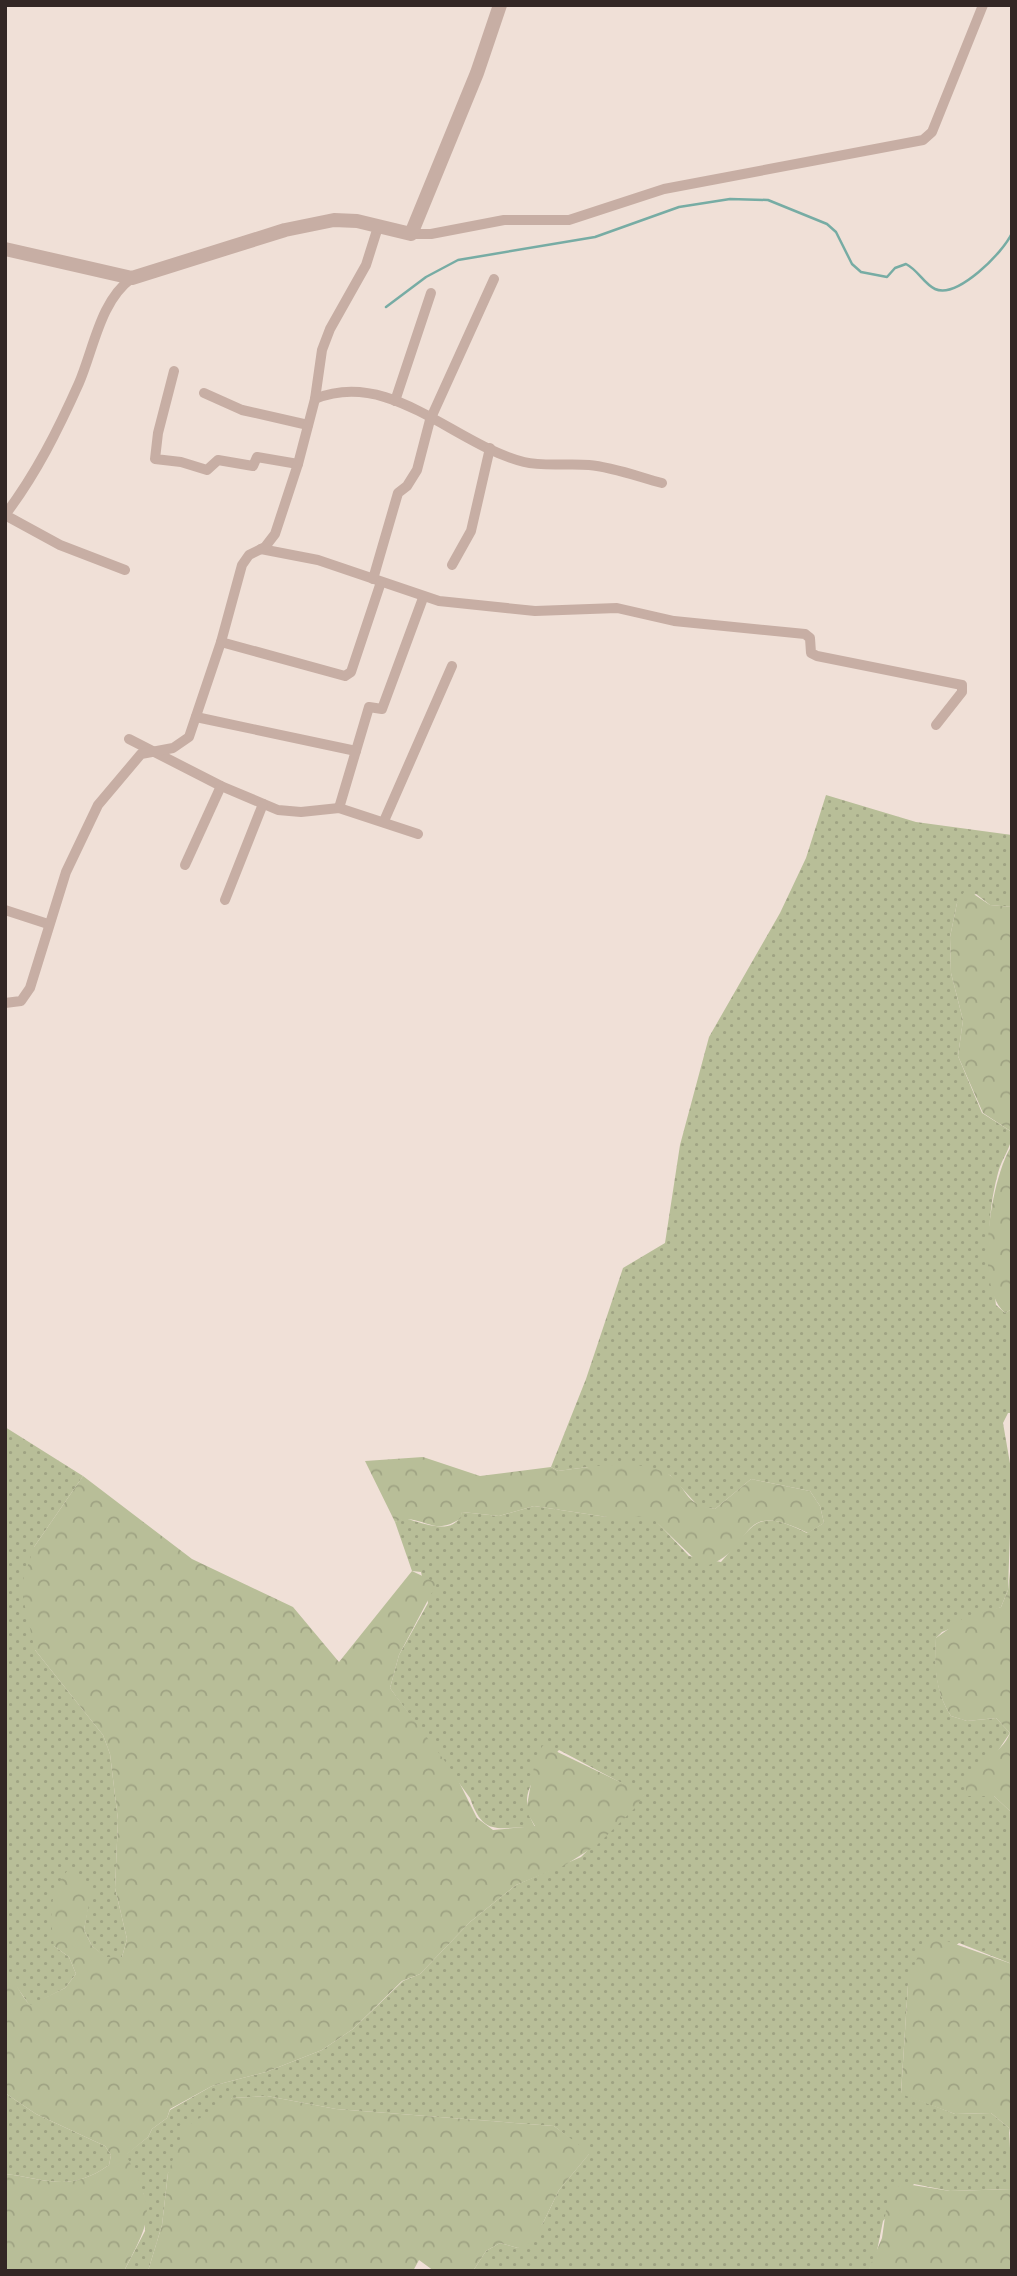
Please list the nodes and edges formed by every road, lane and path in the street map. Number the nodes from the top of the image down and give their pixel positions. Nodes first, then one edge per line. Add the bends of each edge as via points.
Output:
1 (500, 5) edge
2 (983, 5) edge
3 (378, 228) junction
4 (411, 234) junction
5 (5, 249) edge
6 (132, 278) junction
7 (494, 279) dead end
8 (431, 293) dead end
9 (174, 371) dead end
10 (204, 393) dead end
11 (315, 399) junction
12 (395, 401) junction
13 (430, 420) junction
14 (308, 425) junction
15 (490, 448) junction
16 (298, 464) junction
17 (662, 483) dead end
18 (261, 549) junction
19 (453, 565) dead end
20 (125, 570) dead end
21 (377, 580) junction
22 (423, 598) junction
23 (221, 642) junction
24 (452, 666) dead end
25 (196, 717) junction
26 (936, 725) dead end
27 (129, 739) dead end
28 (157, 751) junction
29 (356, 751) junction
30 (221, 786) junction
31 (263, 804) junction
32 (339, 808) junction
33 (384, 821) junction
34 (418, 834) dead end
35 (185, 864) dead end
36 (225, 900) dead end
37 (5, 910) edge
38 (48, 924) junction
39 (5, 1003) edge

1 - 4 street
2 - 4 street via 932,132 923,140 664,189 569,220 504,220
3 - 4 street
3 - 6 street via 334,220 297,227
3 - 11 street via 366,265 322,350
5 - 6 street
6 - 20 street via 119,288 104,314 42,461 5,515 41,536
7 - 13 street
8 - 12 street
9 - 16 street via 155,459 207,471 218,460 253,466 257,457
10 - 14 street via 242,410
11 - 12 street via 353,390
11 - 14 street
12 - 13 street
13 - 15 street
13 - 21 street via 417,471 398,493
14 - 16 street
15 - 17 street via 525,463 592,465
15 - 19 street via 471,531
16 - 18 street via 275,534
18 - 21 street via 318,560
18 - 23 street via 242,565
21 - 22 street
21 - 23 street via 351,672 339,680
22 - 26 street via 535,611 617,608 674,621 806,634 811,653 817,656 962,685 962,692
22 - 29 street via 382,709 369,707
23 - 25 street
24 - 33 street
25 - 28 street via 183,744
25 - 29 street
27 - 28 street
28 - 30 street
28 - 38 street via 137,757 98,805 78,842
29 - 32 street
30 - 31 street
30 - 35 street
31 - 32 street via 290,812
31 - 36 street
32 - 33 street
33 - 34 street
37 - 38 street
38 - 39 street via 26,997

